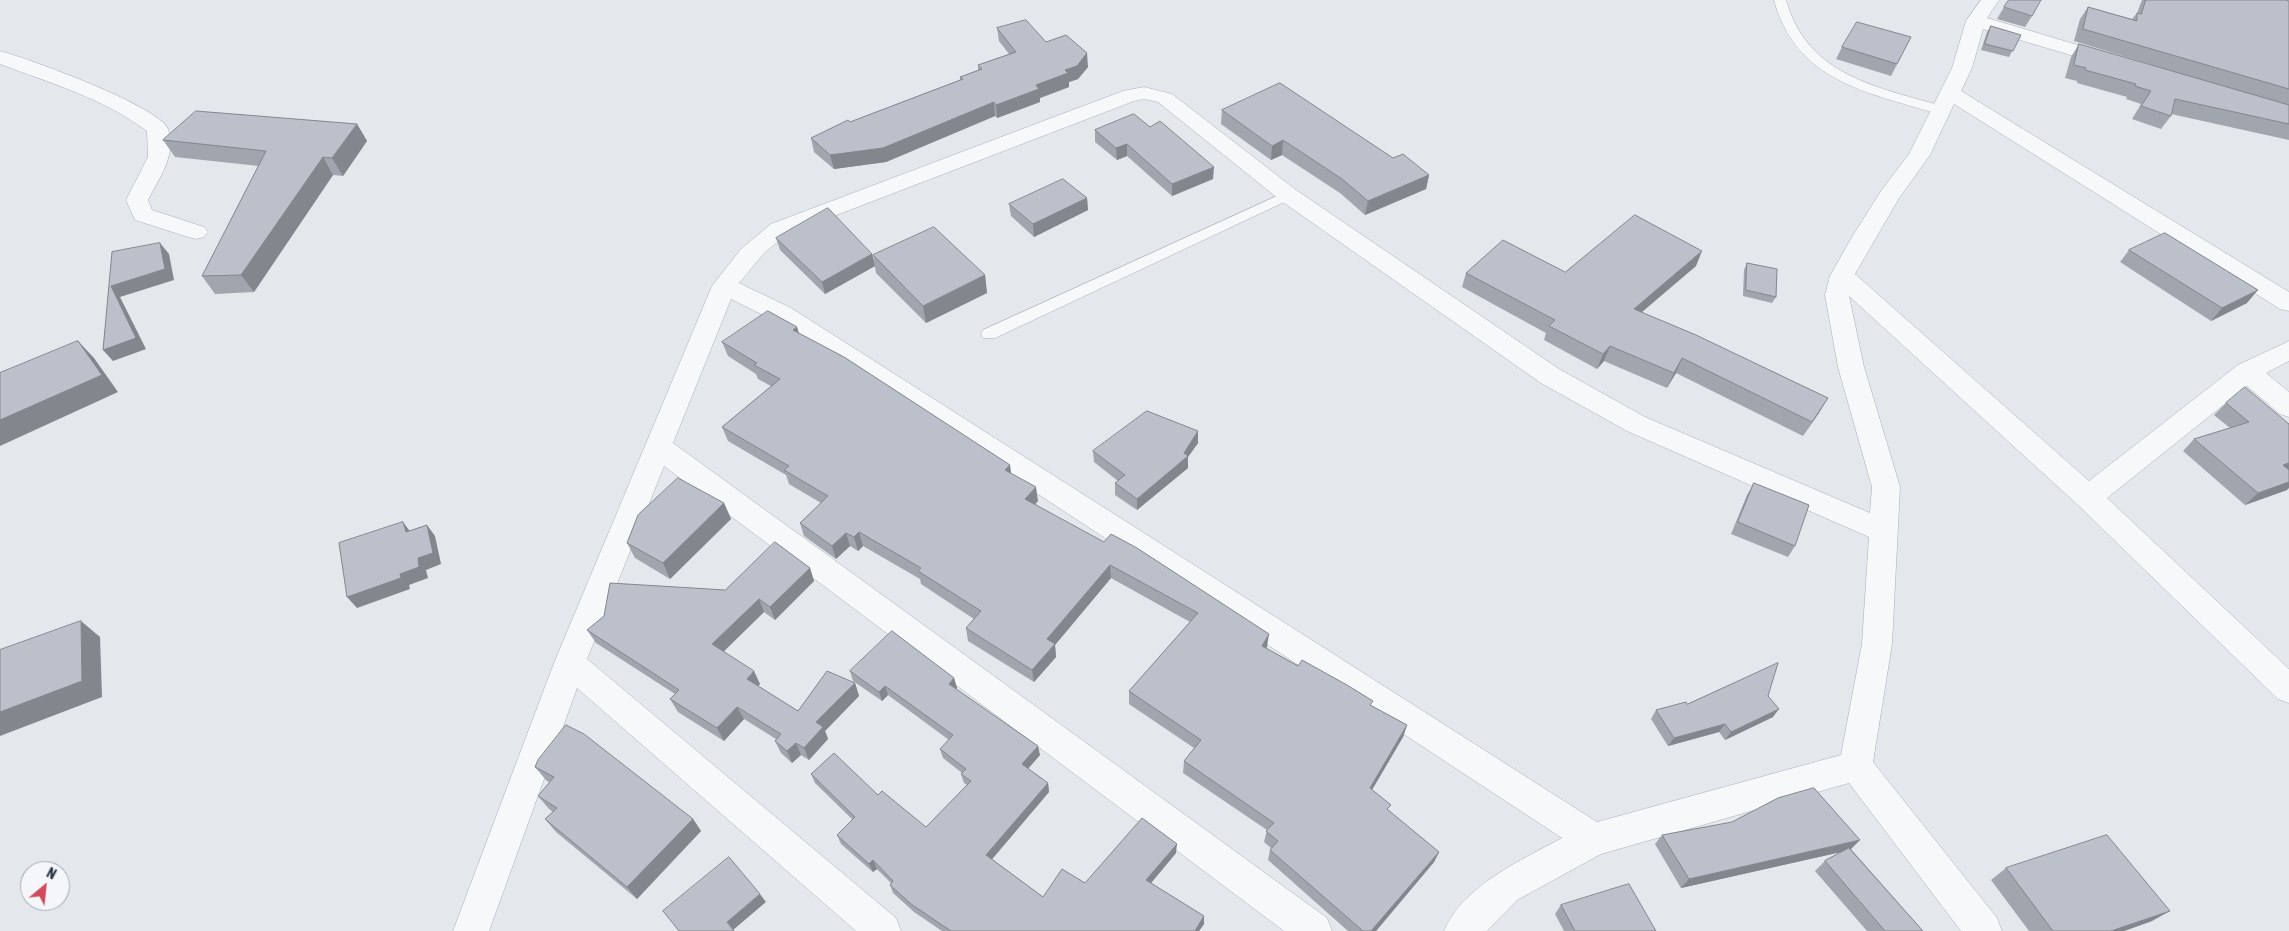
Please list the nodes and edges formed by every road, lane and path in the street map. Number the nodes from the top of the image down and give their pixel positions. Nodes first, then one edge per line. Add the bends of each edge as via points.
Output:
1 (1780, 0) edge
2 (1983, 10) edge
3 (0, 57) edge
4 (2128, 66) edge
5 (1945, 101) junction
6 (1288, 195) junction
7 (196, 232) dead end
8 (1842, 276) junction
9 (724, 286) junction
10 (2289, 303) edge
11 (989, 334) dead end
12 (2289, 350) edge
13 (2248, 372) junction
14 (2289, 406) edge
15 (659, 446) junction
16 (2088, 497) junction
17 (1884, 532) junction
18 (570, 663) junction
19 (2289, 689) edge
20 (1856, 766) junction
21 (1594, 838) junction
22 (471, 931) edge
23 (883, 931) edge
24 (1314, 931) edge
25 (1462, 931) edge
26 (1984, 931) edge

1 - 5 lane via 1782,13 1806,53 1848,81
2 - 4 street
2 - 5 street via 1962,68
3 - 7 street via 105,98 143,116 158,129 159,157 137,200 143,215
5 - 8 street via 1919,155 1889,196
5 - 10 street
6 - 9 street via 1165,98 1144,93 1130,95 779,229 750,251
6 - 11 lane
6 - 17 street via 1559,381 1636,424
8 - 16 street
8 - 17 street via 1836,295 1851,366 1886,486
9 - 15 street
9 - 21 street via 782,314
12 - 13 street
13 - 14 street
13 - 16 street
15 - 18 street
15 - 24 street
16 - 19 street
17 - 20 street via 1877,644
18 - 22 street
18 - 23 street
20 - 21 street
20 - 26 street
21 - 25 street via 1504,888

